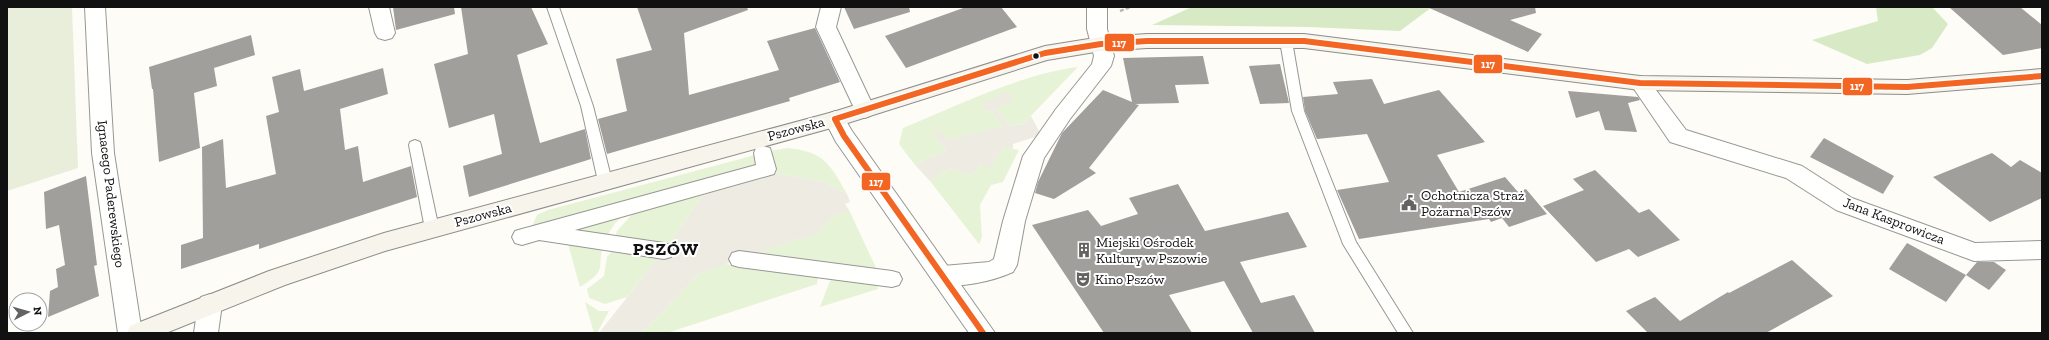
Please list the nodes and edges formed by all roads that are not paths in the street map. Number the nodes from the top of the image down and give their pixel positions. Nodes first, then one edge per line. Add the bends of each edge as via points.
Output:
1 (95, 7) edge
2 (380, 7) edge
3 (553, 7) edge
4 (831, 7) edge
5 (1097, 7) edge
6 (385, 33) dead end
7 (1286, 41) junction
8 (1100, 44) junction
9 (2042, 76) edge
10 (1640, 82) junction
11 (865, 110) junction
12 (835, 119) junction
13 (415, 145) dead end
14 (766, 166) dead end
15 (605, 181) junction
16 (432, 229) junction
17 (2042, 250) edge
18 (664, 251) dead end
19 (739, 259) dead end
20 (943, 276) junction
21 (892, 279) dead end
22 (210, 304) junction
23 (130, 333) edge
24 (139, 333) edge
25 (206, 333) edge
26 (983, 333) edge
27 (1406, 333) edge

1 - 23 street, Ignacego Paderewskiego via 102,153
2 - 6 street
3 - 15 lane via 587,106
4 - 11 street via 826,27
5 - 8 street
7 - 8 main road, Pszowska via 1147,41
7 - 10 main road, Pszowska via 1304,41
7 - 27 lane via 1298,111 1350,244
8 - 11 main road, Pszowska via 1045,54
8 - 20 street via 1104,56 1100,66 1034,156 1014,221 1005,265 991,271
9 - 10 main road, Pszowska via 1908,87
10 - 17 street, Jana Kasprowicza via 1678,136 1794,172 1844,204 1974,252
11 - 12 main road, Pszowska
12 - 15 main road, Pszowska
12 - 20 street via 844,136
13 - 16 lane
14 - 18 street via 530,234
15 - 16 main road, Pszowska
16 - 22 main road, Pszowska via 384,242 277,278
19 - 21 street
20 - 26 street
22 - 24 main road, Pszowska
22 - 25 street

